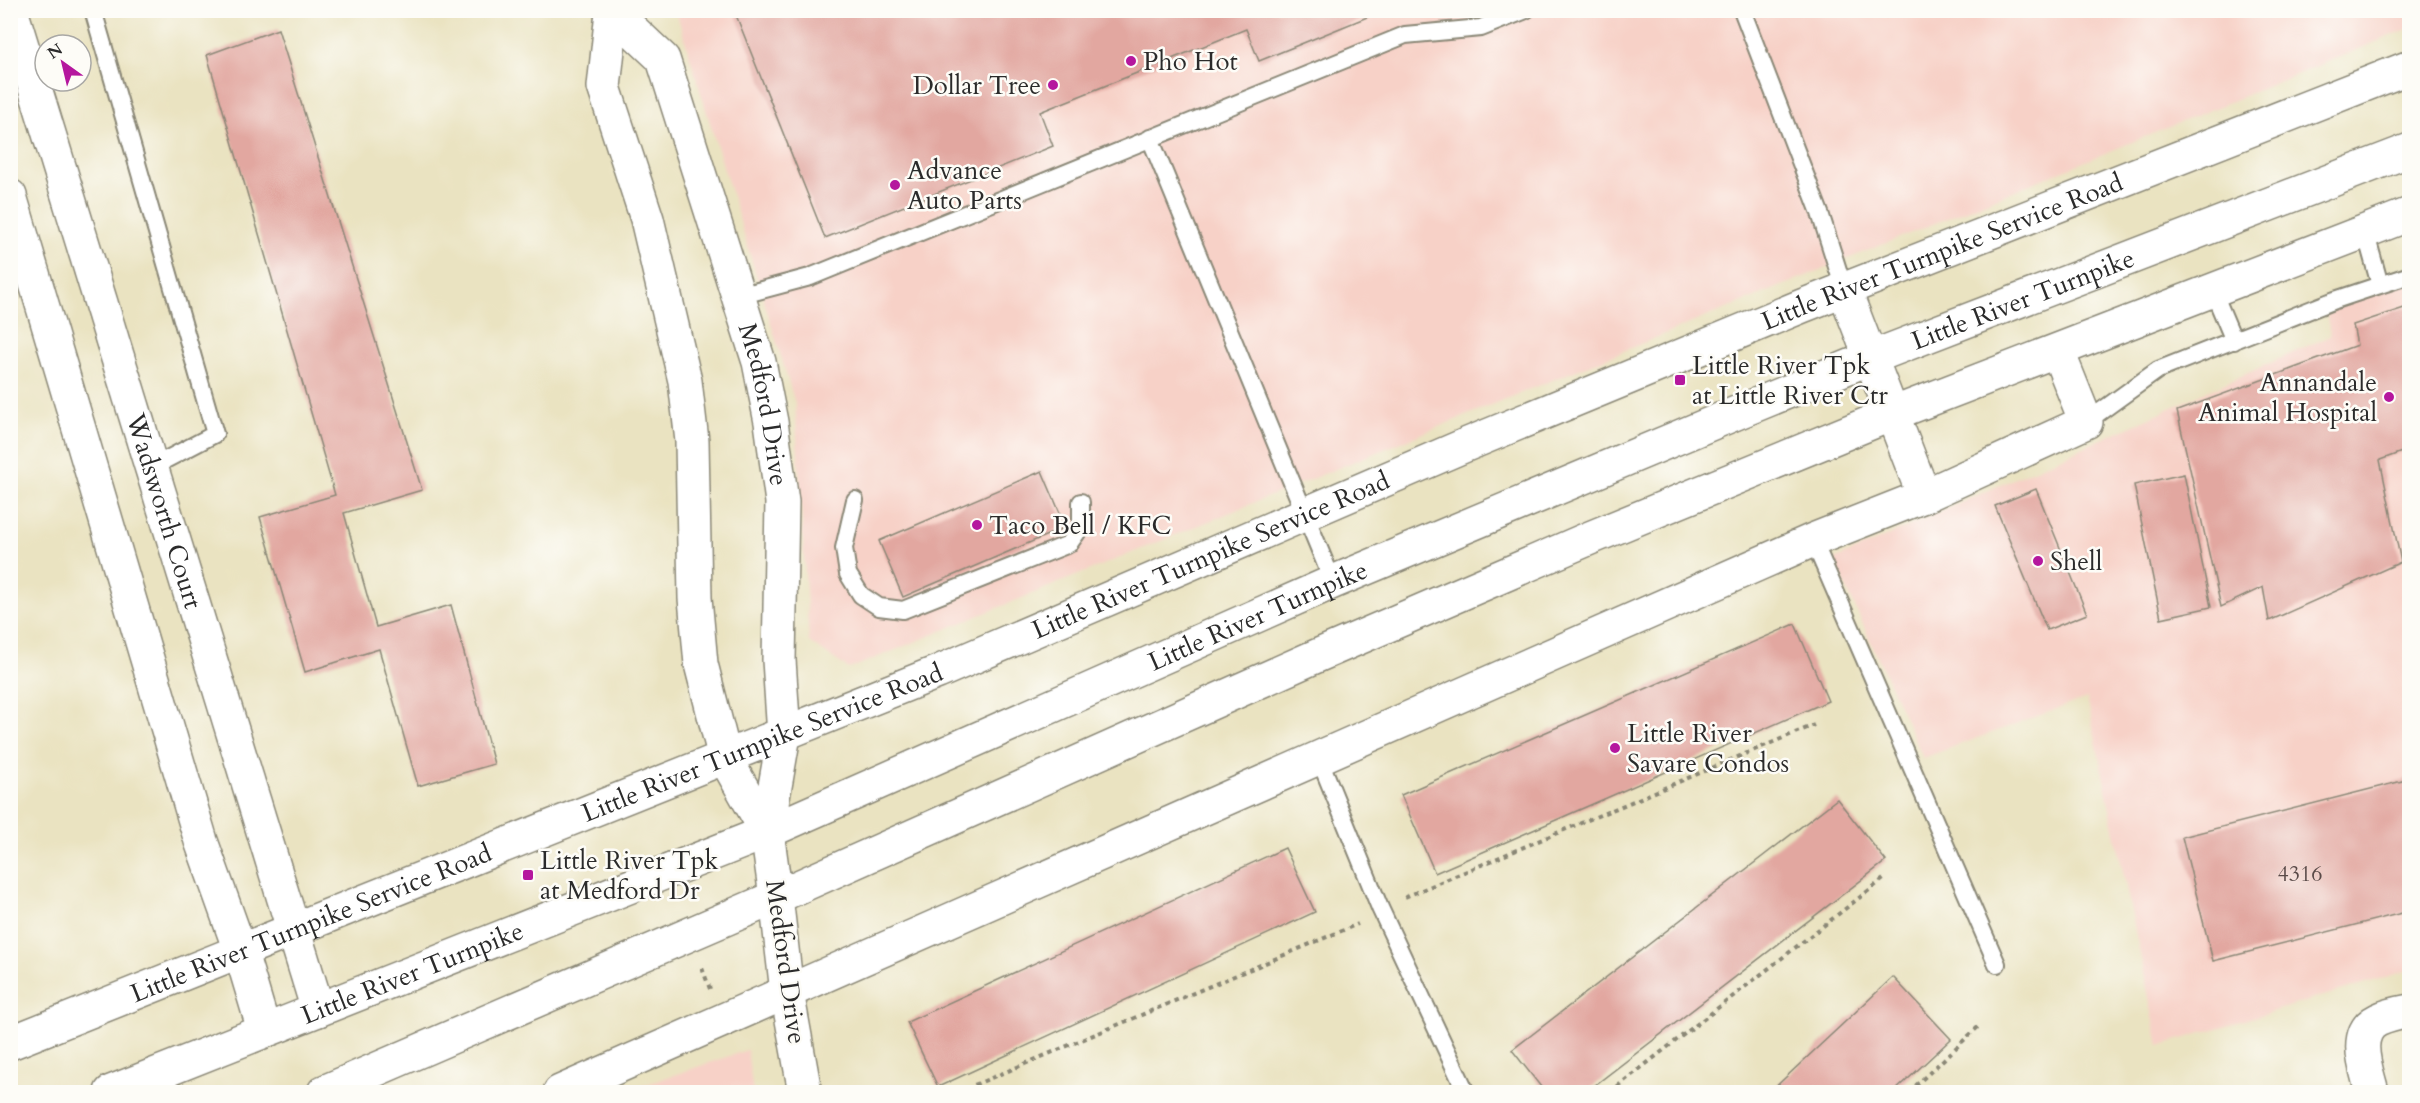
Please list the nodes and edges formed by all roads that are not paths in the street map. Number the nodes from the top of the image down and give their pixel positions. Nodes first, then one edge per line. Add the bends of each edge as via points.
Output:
1 (11, 10) edge
2 (93, 10) edge
3 (1526, 10) edge
4 (1742, 10) edge
5 (612, 11) edge
6 (2409, 67) edge
7 (1150, 138) junction
8 (2409, 150) edge
9 (10, 196) edge
10 (2409, 214) edge
11 (2365, 231) junction
12 (2409, 275) edge
13 (2380, 285) junction
14 (1844, 289) junction
15 (2213, 291) junction
16 (739, 296) junction
17 (2234, 341) junction
18 (2058, 352) junction
19 (1870, 358) junction
20 (1892, 414) junction
21 (2086, 422) junction
22 (150, 468) junction
23 (1924, 496) junction
24 (855, 500) dead end
25 (1081, 502) dead end
26 (1305, 514) junction
27 (1813, 540) junction
28 (1334, 582) junction
29 (784, 735) junction
30 (725, 758) junction
31 (1319, 758) junction
32 (767, 832) junction
33 (776, 897) junction
34 (294, 932) junction
35 (240, 953) junction
36 (1997, 964) dead end
37 (788, 992) junction
38 (318, 1010) junction
39 (2409, 1011) edge
40 (264, 1030) junction
41 (10, 1043) edge
42 (111, 1092) edge
43 (324, 1092) edge
44 (560, 1092) edge
45 (805, 1092) edge
46 (1466, 1092) edge
47 (2372, 1092) edge

1 - 22 street, Wadsworth Court
2 - 22 lane via 215,434
3 - 7 lane via 1481,28 1405,34
4 - 14 lane via 1820,213
5 - 16 street, Medford Drive via 663,59
5 - 30 street, Medford Drive via 604,87 647,219 685,381 692,441 700,664
6 - 14 street, Little River Turnpike Service Road
7 - 16 lane via 810,277
7 - 26 lane
8 - 19 street, Little River Turnpike
9 - 35 street via 201,841
10 - 11 street
11 - 13 lane
11 - 15 street
12 - 13 lane
13 - 17 lane
14 - 19 street
14 - 26 street, Little River Turnpike Service Road
15 - 17 lane
15 - 18 street
16 - 29 street, Medford Drive via 763,382 782,502 779,660
17 - 21 lane via 2158,370
18 - 20 street
18 - 21 street
19 - 20 street
19 - 28 street, Little River Turnpike
20 - 23 street
20 - 33 street via 1312,658
21 - 23 street
22 - 34 street, Wadsworth Court
23 - 27 street
24 - 25 lane via 844,548 848,574 861,595 879,607 903,610 1069,544 1081,527
26 - 28 lane
26 - 29 street, Little River Turnpike Service Road
27 - 31 street
27 - 36 lane
28 - 32 street, Little River Turnpike
29 - 30 street, Little River Turnpike Service Road
29 - 32 street, Medford Drive
30 - 32 street, Medford Drive
30 - 34 street, Little River Turnpike Service Road
31 - 37 street
31 - 46 lane via 1381,911
32 - 33 street, Medford Drive
32 - 38 street, Little River Turnpike
33 - 37 street, Medford Drive
33 - 43 street
34 - 35 street, Little River Turnpike Service Road
34 - 38 street, Wadsworth Court
35 - 40 street
35 - 41 street, Little River Turnpike Service Road
37 - 44 street
37 - 45 street, Medford Drive
38 - 40 street, Little River Turnpike
39 - 47 street via 2377,1020 2365,1033 2364,1052
40 - 42 street, Little River Turnpike

